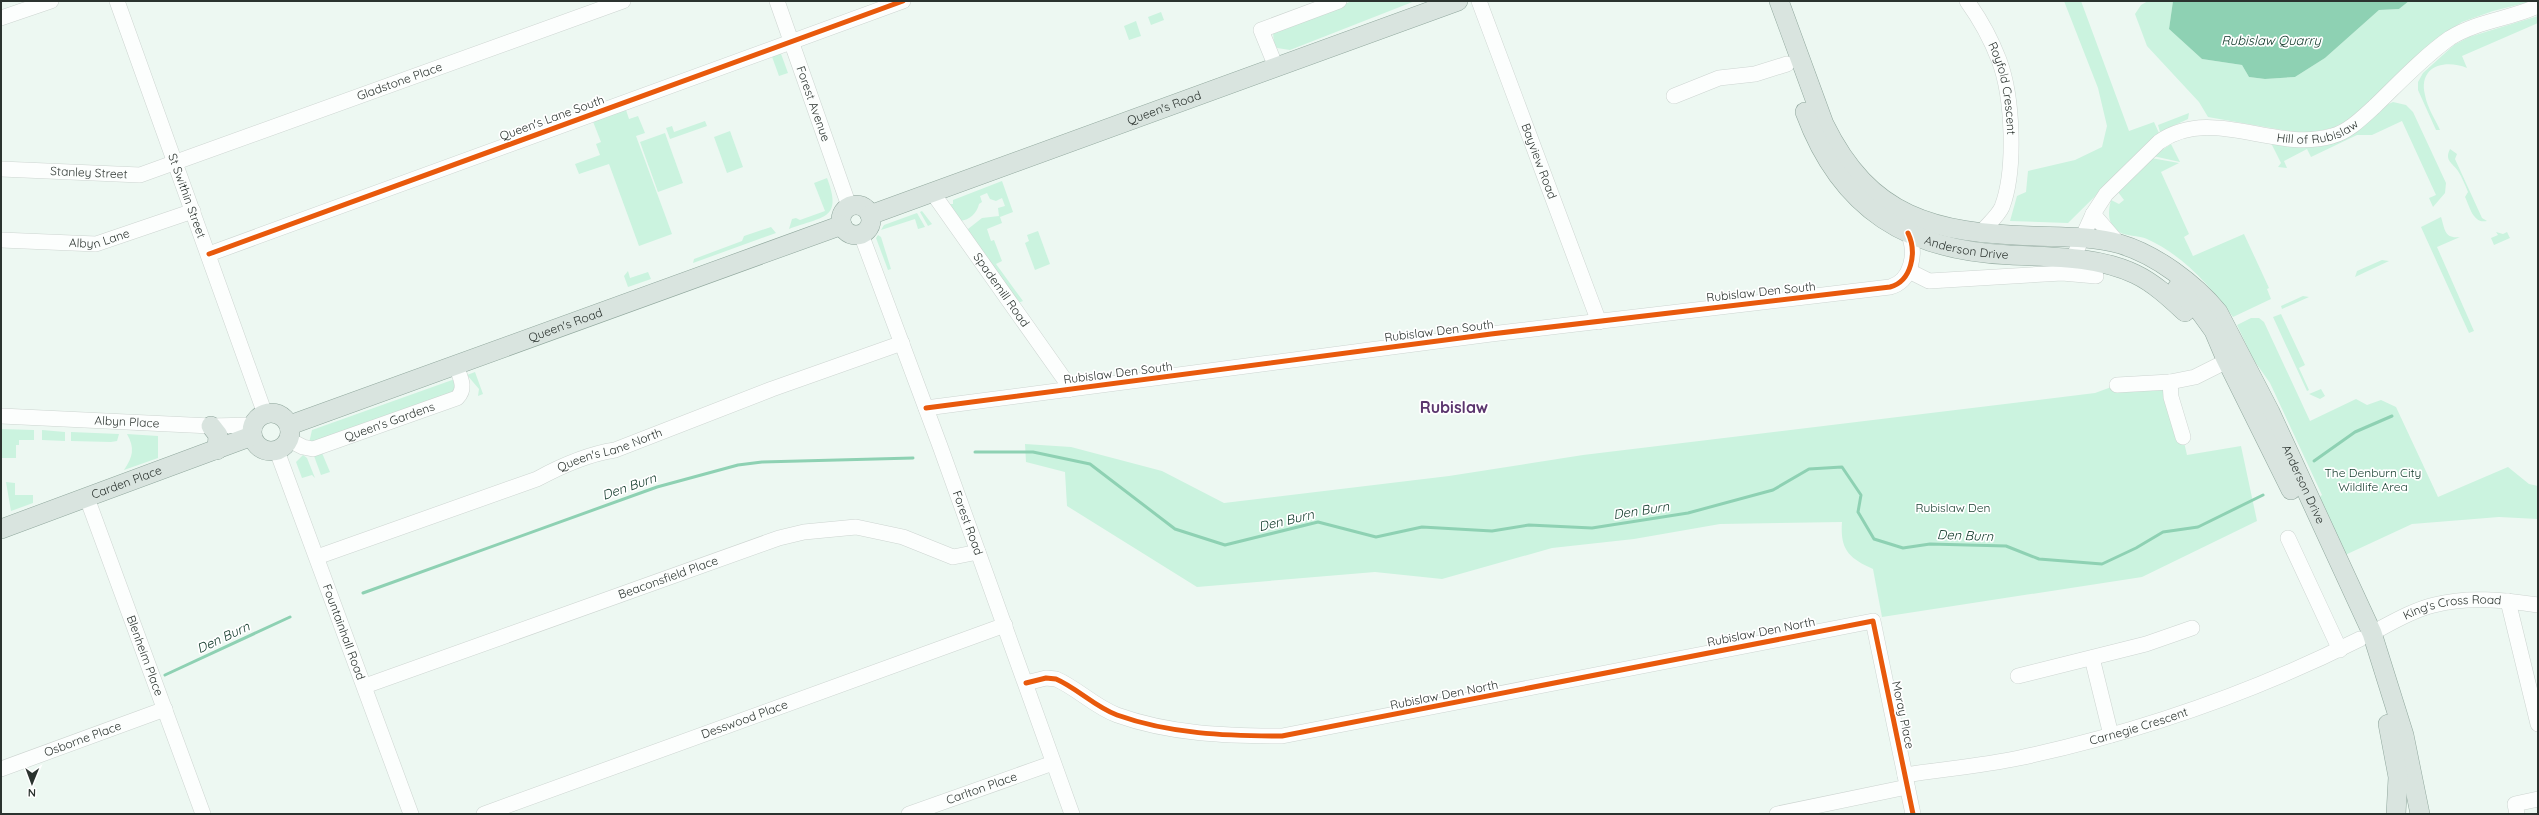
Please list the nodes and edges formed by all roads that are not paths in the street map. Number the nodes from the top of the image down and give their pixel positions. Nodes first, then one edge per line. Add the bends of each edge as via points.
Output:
1 (51, 1) edge
2 (117, 1) edge
3 (623, 1) edge
4 (777, 1) edge
5 (903, 1) edge
6 (1338, 1) edge
7 (1458, 1) edge
8 (1479, 1) edge
9 (1765, 1) edge
10 (1779, 1) edge
11 (1967, 1) edge
12 (2538, 6) edge
13 (1, 18) edge
14 (791, 41) junction
15 (1787, 64) junction
16 (1276, 67) junction
17 (1674, 96) dead end
18 (176, 162) junction
19 (1, 169) edge
20 (932, 192) junction
21 (849, 206) junction
22 (193, 211) junction
23 (870, 214) junction
24 (2093, 214) junction
25 (842, 225) junction
26 (1908, 233) junction
27 (1981, 233) junction
28 (861, 234) junction
29 (2082, 238) junction
30 (1, 240) edge
31 (2118, 243) junction
32 (209, 254) junction
33 (2073, 258) junction
34 (1909, 271) junction
35 (2096, 276) dead end
36 (1599, 322) junction
37 (902, 343) junction
38 (2226, 359) junction
39 (456, 366) junction
40 (2170, 382) junction
41 (2117, 385) dead end
42 (1068, 390) junction
43 (926, 408) junction
44 (1, 416) edge
45 (257, 425) junction
46 (211, 426) junction
47 (2183, 437) dead end
48 (285, 439) junction
49 (217, 450) junction
50 (87, 498) junction
51 (1, 529) edge
52 (2288, 538) dead end
53 (978, 552) junction
54 (318, 557) junction
55 (2508, 601) junction
56 (2538, 604) edge
57 (1873, 621) joint
58 (1005, 625) junction
59 (2192, 628) dead end
60 (2366, 636) junction
61 (2340, 650) junction
62 (2092, 658) junction
63 (2018, 676) dead end
64 (1026, 683) junction
65 (365, 686) junction
66 (165, 709) junction
67 (2538, 724) edge
68 (2111, 735) junction
69 (1053, 763) junction
70 (1, 769) edge
71 (1906, 781) junction
72 (2538, 798) edge
73 (203, 814) edge
74 (411, 814) edge
75 (484, 814) edge
76 (909, 814) edge
77 (1072, 814) edge
78 (1777, 814) edge
79 (1913, 814) edge
80 (2396, 814) edge
81 (2420, 814) edge
82 (2517, 814) edge

1 - 13 street
2 - 18 street, St Swithin Street
3 - 18 street, Gladstone Place
4 - 14 street, Forest Avenue
5 - 14 street, Queen's Lane South
6 - 16 street via 1261,30
7 - 16 main road, Queen's Road
8 - 36 street, Bayview Road
9 - 15 main road, Anderson Drive
10 - 27 main road, Anderson Drive via 1824,124 1848,168 1871,191 1903,213 1934,224
11 - 27 street, Royfold Crescent via 1981,21 1999,60 2006,89 2014,185 2001,208
12 - 24 street, Hill of Rubislaw via 2481,24 2450,39 2348,129 2334,136 2297,141 2215,127 2183,130 2168,135 2106,194
14 - 21 street, Forest Avenue
14 - 32 street, Queen's Lane South
15 - 17 street via 1754,74 1719,78
15 - 26 main road, Anderson Drive via 1811,129 1831,166 1864,204
16 - 20 main road, Queen's Road
18 - 19 street, Stanley Street via 140,175
18 - 22 street, St Swithin Street
20 - 23 main road, Queen's Road
20 - 42 street, Spademill Road via 1058,370
21 - 23 main road via 861,206
21 - 25 main road via 843,212
22 - 30 street, Albyn Lane via 96,244
22 - 32 street, St Swithin Street
23 - 28 main road via 869,226
24 - 29 street, Hill of Rubislaw
24 - 31 street
25 - 28 main road via 851,234
25 - 39 main road, Queen's Road
26 - 33 main road, Anderson Drive via 1942,246 1972,252
26 - 34 street via 1912,242
27 - 29 main road, Anderson Drive
28 - 37 street, Forest Road
29 - 31 main road, Anderson Drive
29 - 33 street, Hill of Rubislaw
29 - 38 main road, Anderson Drive via 2098,250 2120,256 2157,274 2178,289 2214,331
31 - 60 main road, Anderson Drive via 2174,272 2208,300 2218,312 2270,412
32 - 45 street, St Swithin Street
33 - 38 main road, Anderson Drive via 2109,264 2154,285 2185,312
34 - 35 street via 1929,281 2062,273
34 - 36 street, Rubislaw Den South via 1902,282 1890,287
36 - 42 street, Rubislaw Den South
37 - 43 street, Forest Road
37 - 54 street, Queen's Lane North via 621,447 601,452 537,479
38 - 40 street via 2195,377
38 - 60 main road, Anderson Drive
39 - 48 main road, Queen's Road
39 - 48 street, Queen's Gardens via 463,386 457,398 313,449
40 - 41 street
40 - 47 street via 2171,397
42 - 43 street, Rubislaw Den South
43 - 53 street, Forest Road
44 - 46 street, Albyn Place
45 - 46 street, Albyn Place
45 - 48 main road via 262,449
45 - 48 main road via 277,414 285,418
45 - 49 main road, Carden Place
46 - 49 main road via 218,434
48 - 54 street, Fountainhall Road
49 - 50 main road, Carden Place
50 - 51 main road, Carden Place
50 - 66 street, Blenheim Place
52 - 61 street
53 - 58 street, Forest Road
53 - 65 street, Beaconsfield Place via 953,557 903,537 856,528 804,532 779,538
54 - 65 street, Fountainhall Road
55 - 56 street, King's Cross Road
55 - 60 street, King's Cross Road via 2464,600 2432,605
55 - 67 street
57 - 64 street, Rubislaw Den North via 1282,736 1233,736 1178,731 1115,714 1056,679 1046,678
57 - 71 street, Moray Place
58 - 64 street, Forest Road
58 - 75 street, Desswood Place
59 - 62 street via 2146,644
60 - 61 street, Carnegie Crescent
60 - 80 main road, Anderson Drive via 2392,738 2398,777
60 - 81 main road, Anderson Drive via 2404,735
61 - 68 street, Carnegie Crescent via 2290,674 2225,700 2163,722
62 - 63 street
62 - 68 street
64 - 69 street, Forest Road
65 - 74 street, Fountainhall Road
66 - 70 street, Osborne Place
66 - 73 street, Blenheim Place
68 - 71 street, Carnegie Crescent
69 - 76 street, Carlton Place
69 - 77 street, Forest Road
71 - 78 street, Carnegie Crescent
71 - 79 street, Moray Place
72 - 82 street via 2515,804

